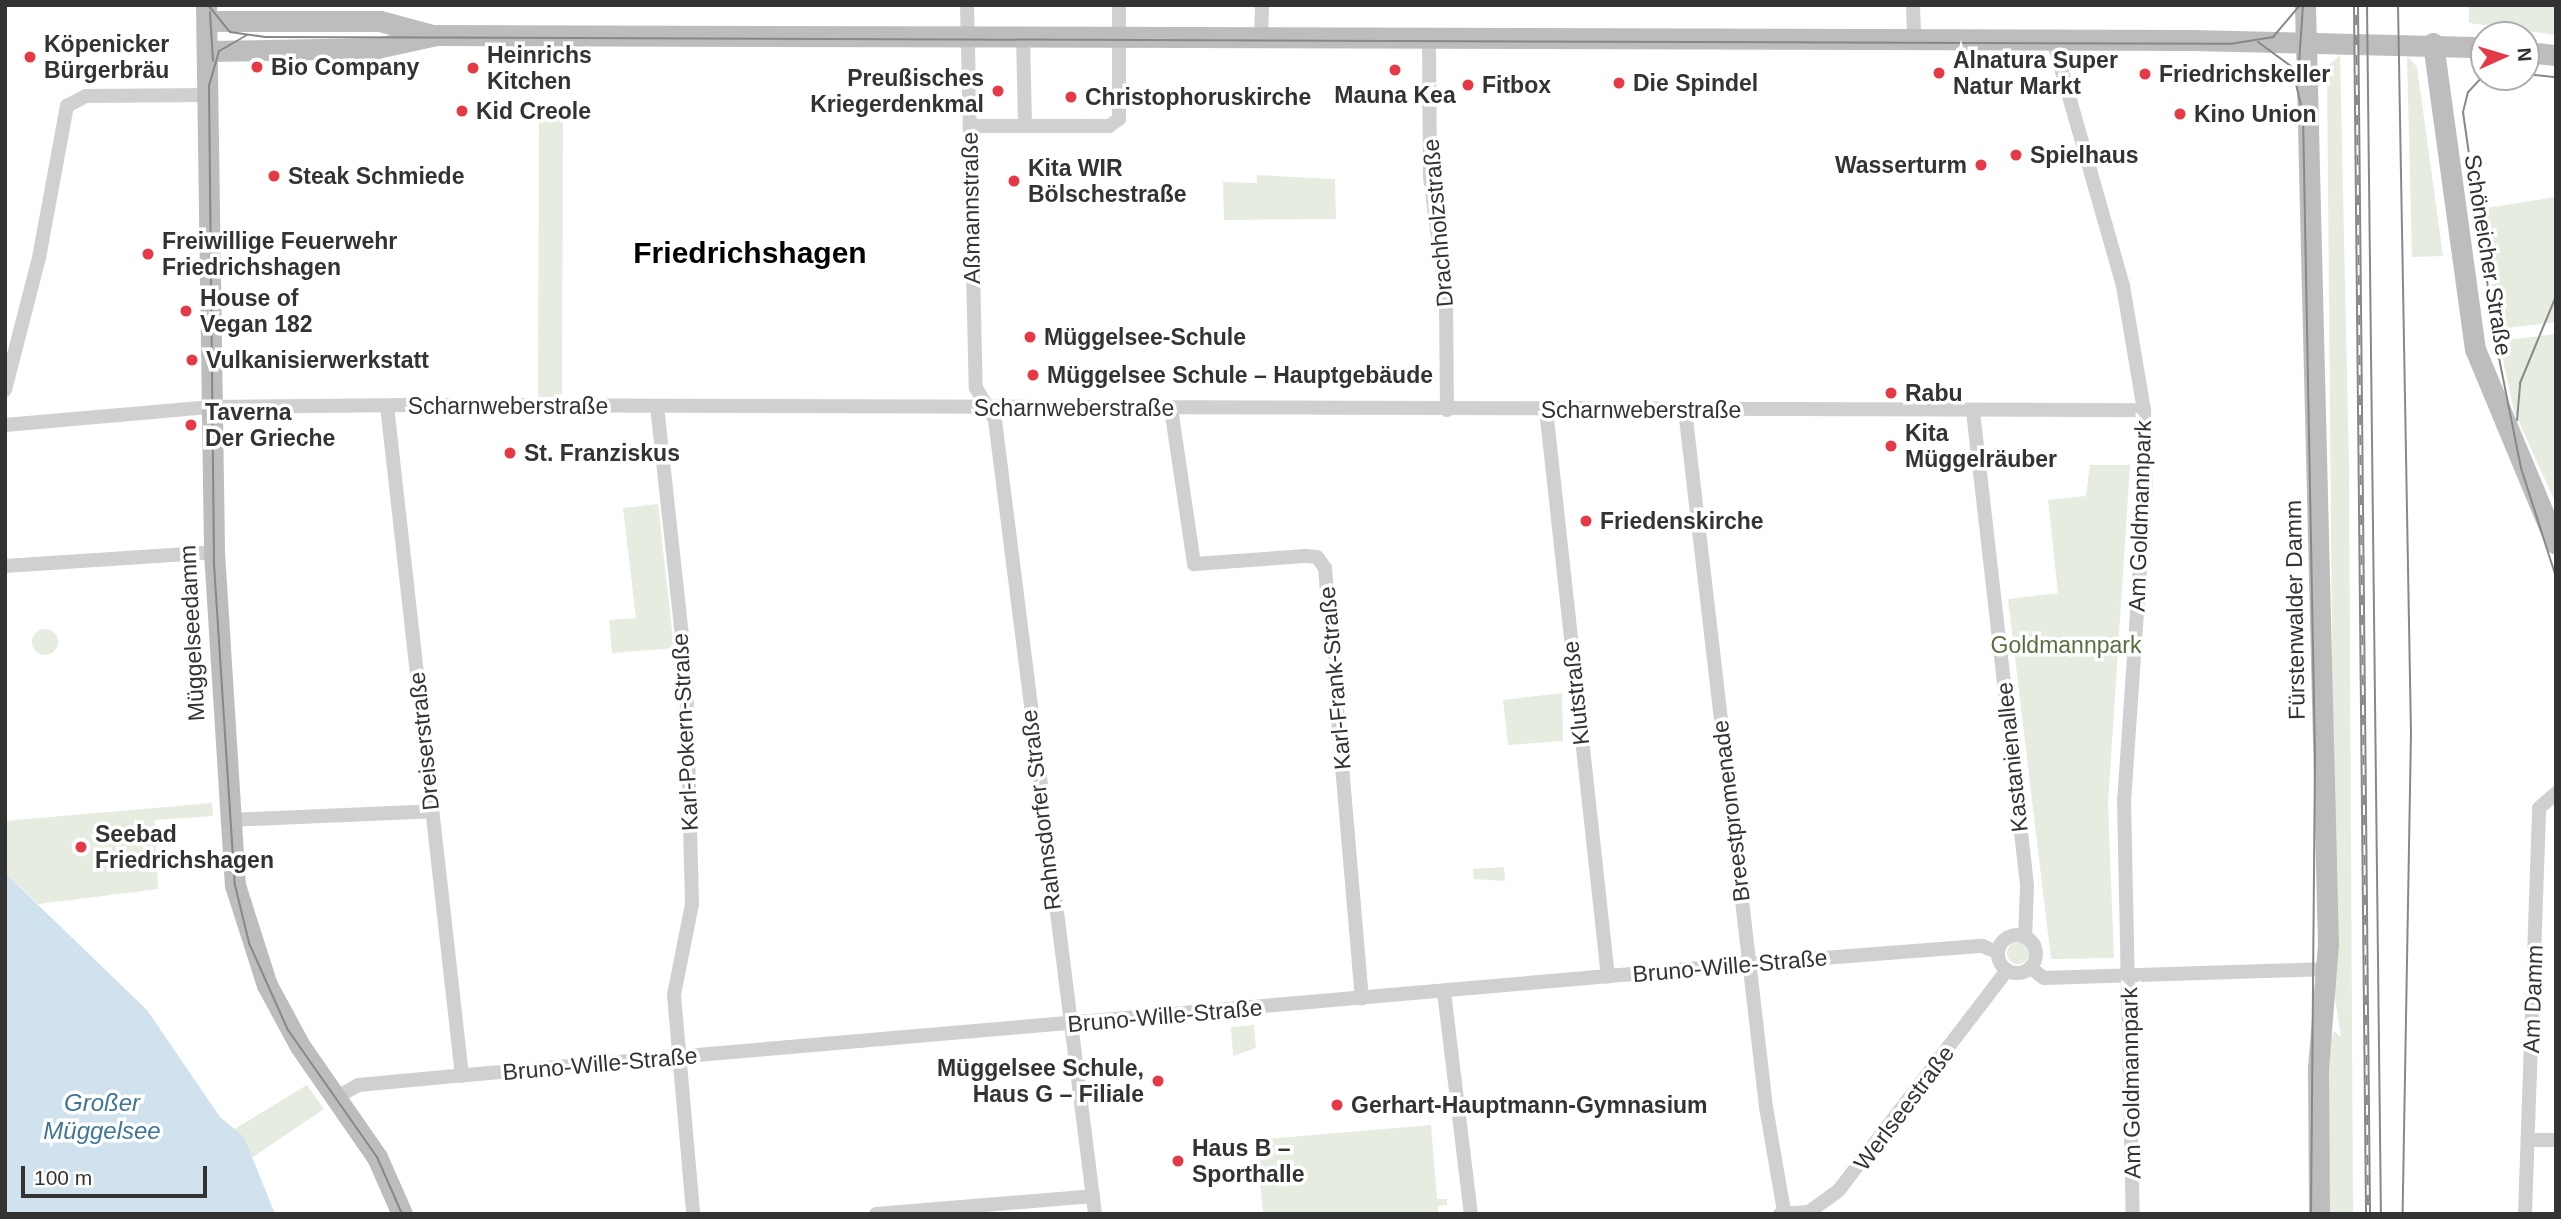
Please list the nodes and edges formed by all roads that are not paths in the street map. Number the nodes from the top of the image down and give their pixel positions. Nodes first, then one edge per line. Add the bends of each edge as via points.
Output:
1 (967, 5) edge
2 (1119, 5) edge
3 (1262, 5) edge
4 (1913, 5) edge
5 (2305, 5) edge
6 (207, 13) edge
7 (431, 35) junction
8 (968, 35) junction
9 (1023, 36) junction
10 (1119, 36) junction
11 (1261, 36) junction
12 (1429, 37) junction
13 (1914, 39) junction
14 (2053, 40) junction
15 (2307, 42) junction
16 (2433, 43) junction
17 (2470, 46) edge
18 (209, 51) junction
19 (209, 95) junction
20 (970, 126) junction
21 (1026, 126) junction
22 (5, 390) edge
23 (387, 406) junction
24 (657, 406) junction
25 (212, 407) junction
26 (985, 408) junction
27 (1171, 408) junction
28 (1546, 409) junction
29 (1447, 410) junction
30 (1685, 410) junction
31 (2144, 410) junction
32 (1973, 411) junction
33 (5, 425) edge
34 (2556, 544) edge
35 (214, 552) junction
36 (5, 566) edge
37 (2556, 793) edge
38 (432, 811) junction
39 (229, 820) junction
40 (2025, 937) junction
41 (1998, 952) junction
42 (1750, 964) junction
43 (2031, 968) junction
44 (2327, 969) junction
45 (2007, 970) junction
46 (2130, 975) junction
47 (1608, 977) junction
48 (1444, 992) junction
49 (1362, 998) junction
50 (1067, 1024) junction
51 (680, 1057) junction
52 (462, 1076) junction
53 (335, 1098) junction
54 (2528, 1140) junction
55 (2556, 1140) edge
56 (1093, 1196) junction
57 (1782, 1212) edge
58 (402, 1214) edge
59 (693, 1214) edge
60 (876, 1214) edge
61 (1095, 1214) edge
62 (1471, 1214) edge
63 (2133, 1214) edge
64 (2319, 1214) edge
65 (2525, 1214) edge

1 - 8 street, Aßmannstraße
2 - 10 street
3 - 11 street
4 - 13 street
5 - 15 main road, Fürstenwalder Damm
6 - 7 main road via 380,21
6 - 18 main road, Müggelseedamm
7 - 8 main road
7 - 18 main road via 377,48
8 - 9 main road
8 - 20 street, Aßmannstraße
9 - 10 main road
9 - 21 street
10 - 11 main road
10 - 21 street via 1119,119 1109,126
11 - 12 main road
12 - 13 main road
12 - 29 street, Drachholzstraße via 1430,177 1448,321
13 - 14 main road
14 - 15 main road
14 - 31 street, Am Goldmannpark via 2123,286
15 - 16 main road
15 - 44 main road, Fürstenwalder Damm
16 - 17 main road
16 - 34 main road, Schöneicher Straße via 2475,349
18 - 19 main road, Müggelseedamm
19 - 22 street via 86,96 67,106 43,239
19 - 25 main road, Müggelseedamm
20 - 21 street
20 - 26 street, Aßmannstraße via 976,388
23 - 24 street, Scharnweberstraße
23 - 25 street, Scharnweberstraße
23 - 38 street, Dreiserstraße
24 - 26 street, Scharnweberstraße
24 - 51 street, Karl-Pokern-Straße via 686,674 692,904 674,982
25 - 33 street, Scharnweberstraße
25 - 35 main road, Müggelseedamm
26 - 27 street, Scharnweberstraße
26 - 50 street, Rahnsdorfer Straße via 995,420
27 - 29 street, Scharnweberstraße
27 - 49 street, Karl-Frank-Straße via 1194,564 1305,556 1317,557 1325,568
28 - 29 street, Scharnweberstraße
28 - 30 street, Scharnweberstraße
28 - 47 street, Klutstraße
30 - 32 street, Scharnweberstraße
30 - 42 street, Breestpromenade
31 - 32 street, Scharnweberstraße
31 - 46 street, Am Goldmannpark via 2146,480 2124,799
32 - 40 street, Kastanienallee via 2027,887
35 - 36 street
35 - 39 main road, Müggelseedamm
37 - 54 street, Am Damm via 2539,808
38 - 39 street
38 - 52 street, Dreiserstraße
39 - 53 main road, Müggelseedamm via 235,887 249,943 291,1032
40 - 41 street via 2008,938
40 - 43 street via 2036,950
41 - 42 street, Bruno-Wille-Straße via 1982,946
41 - 45 street
42 - 47 street, Bruno-Wille-Straße
42 - 57 street, Breestpromenade
43 - 45 street
43 - 46 street via 2044,978
44 - 46 street
44 - 64 main road, Fürstenwalder Damm via 2318,1067
45 - 57 street, Werlseestraße via 1839,1190 1810,1212
46 - 63 street, Am Goldmannpark
47 - 48 street, Bruno-Wille-Straße
48 - 49 street, Bruno-Wille-Straße
48 - 62 street
49 - 50 street, Bruno-Wille-Straße
50 - 51 street, Bruno-Wille-Straße
50 - 56 street, Rahnsdorfer Straße
51 - 52 street, Bruno-Wille-Straße
51 - 59 street, Karl-Pokern-Straße
52 - 53 street, Bruno-Wille-Straße via 358,1085
53 - 58 main road, Müggelseedamm via 377,1157
54 - 55 street
54 - 65 street, Am Damm
56 - 60 street
56 - 61 street, Rahnsdorfer Straße

